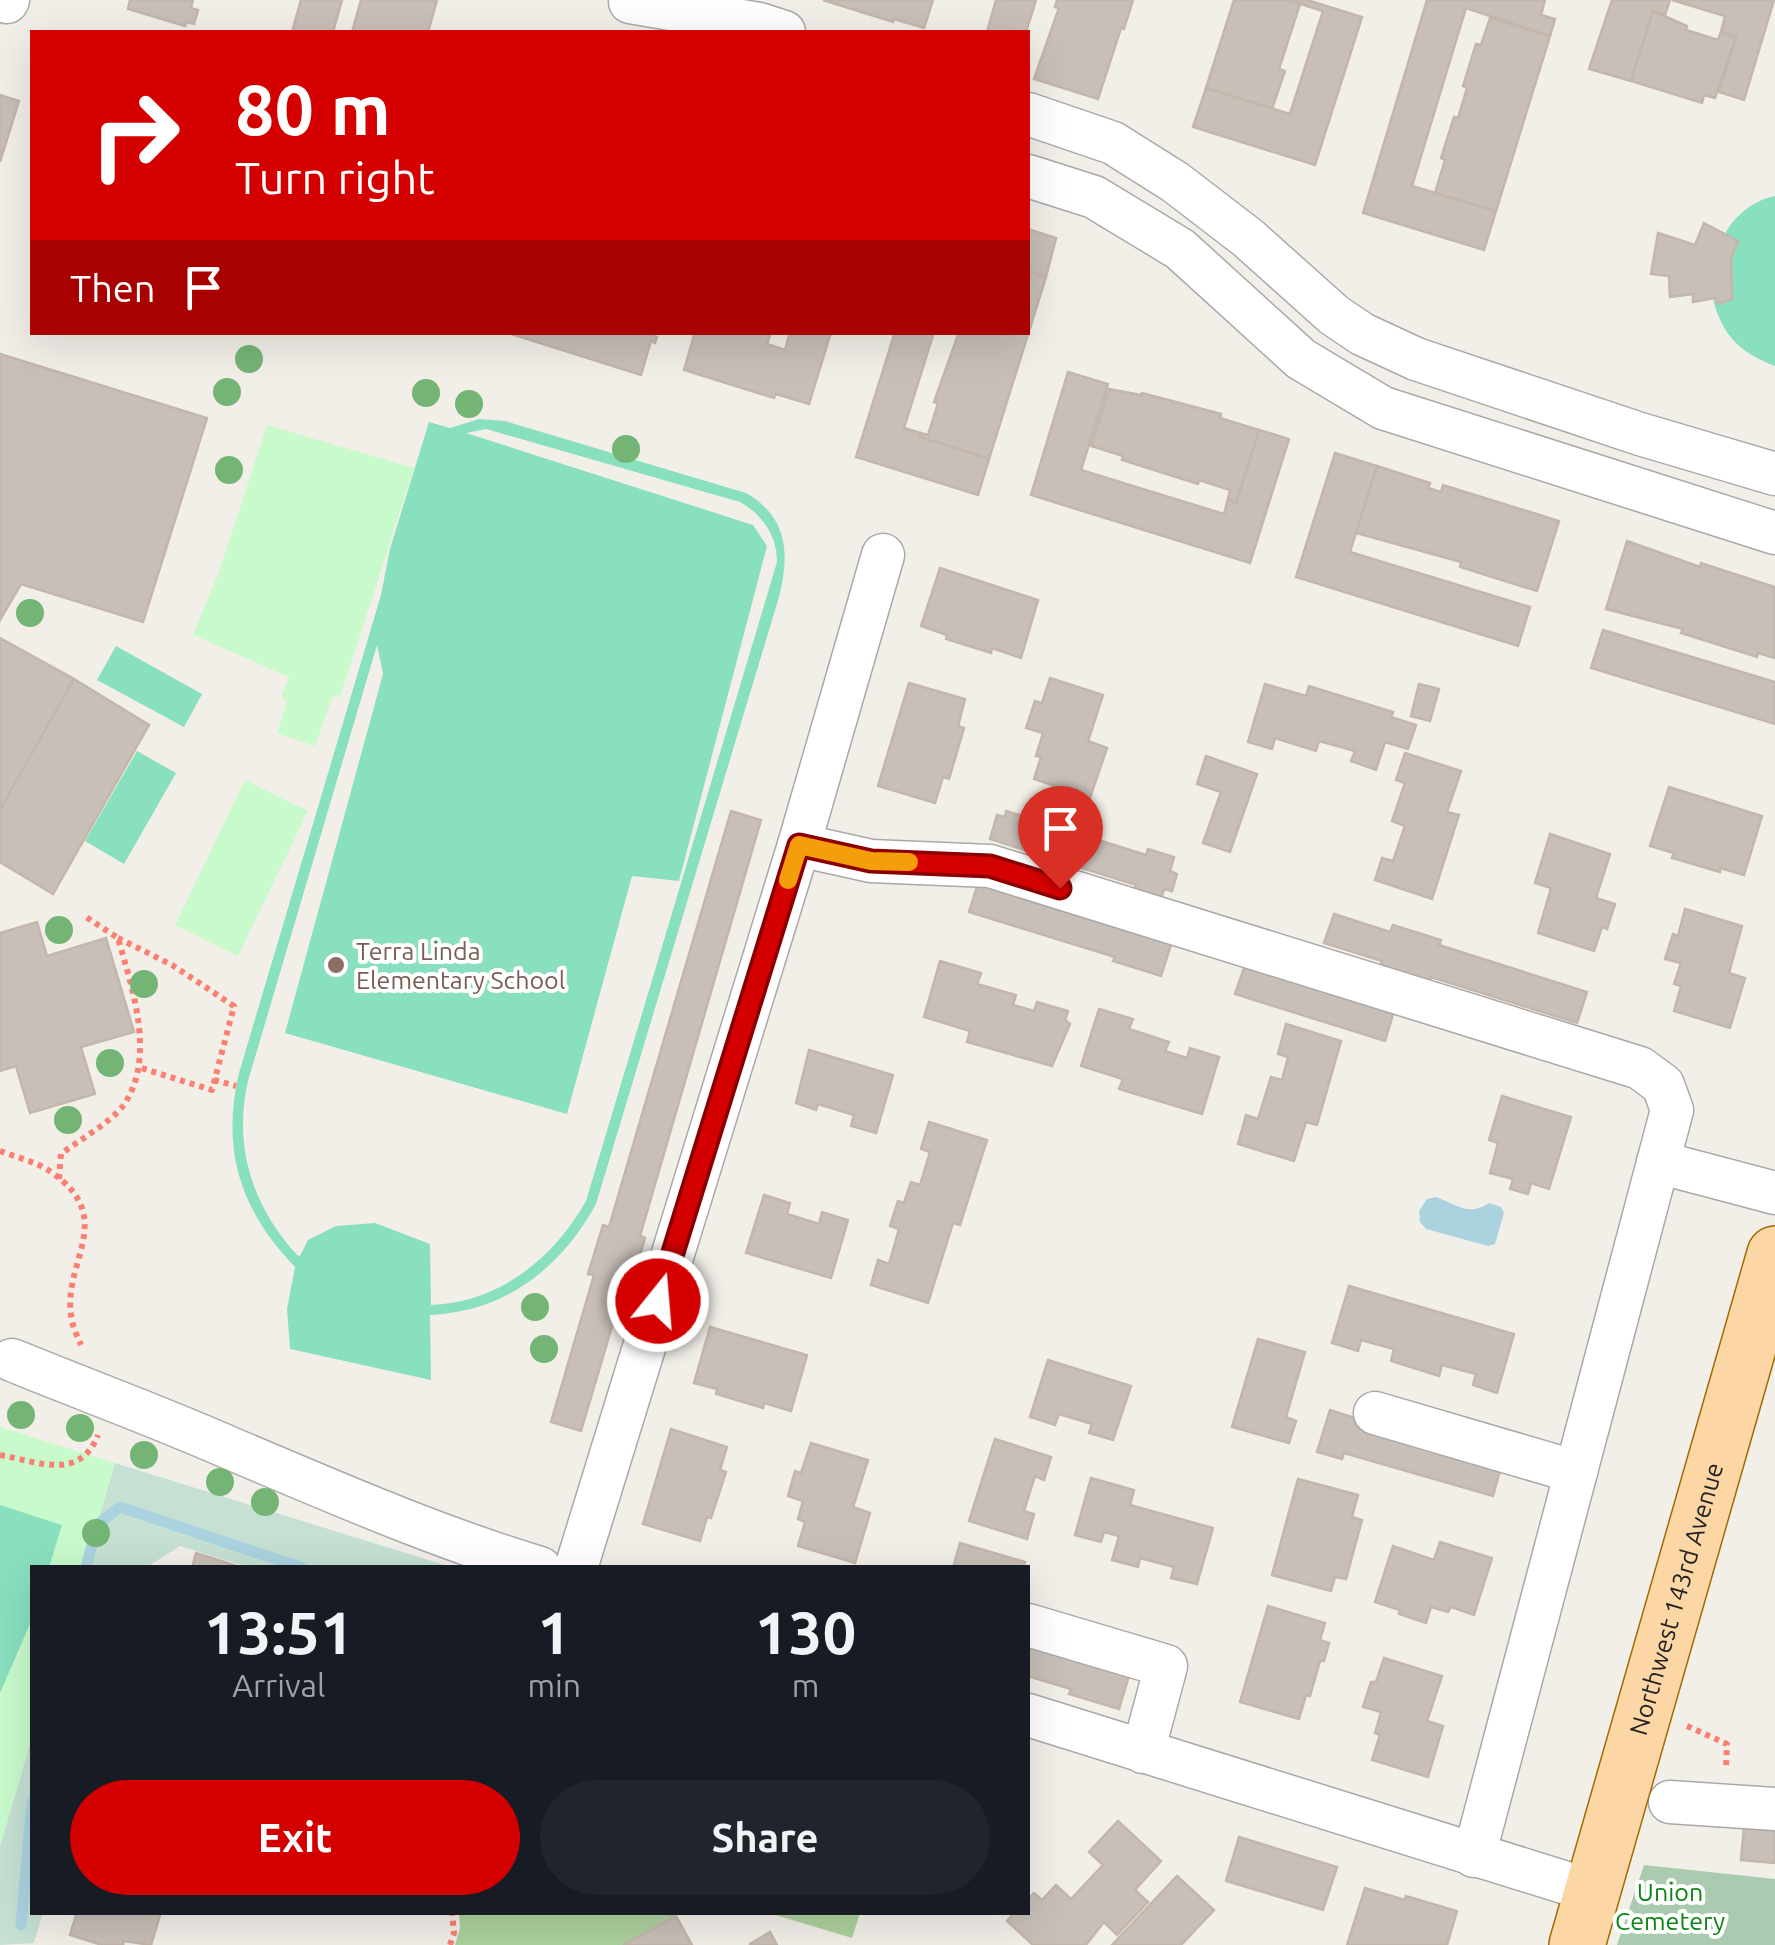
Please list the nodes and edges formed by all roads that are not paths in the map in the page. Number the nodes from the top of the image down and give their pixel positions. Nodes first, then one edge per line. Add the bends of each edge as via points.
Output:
1 (666, 30) edge
2 (778, 30) edge
3 (1030, 115) edge
4 (1030, 177) edge
5 (1775, 474) edge
6 (1775, 533) edge
7 (883, 555) dead end
8 (799, 845) junction
9 (1658, 1162) junction
10 (1775, 1194) edge
11 (1775, 1254) edge
12 (12, 1360) dead end
13 (1376, 1412) dead end
14 (1576, 1472) junction
15 (531, 1565) edge
16 (577, 1565) edge
17 (1030, 1626) edge
18 (1030, 1717) edge
19 (1143, 1752) junction
20 (1670, 1802) dead end
21 (1775, 1809) edge
22 (1474, 1856) junction
23 (1592, 1891) junction
24 (1577, 1945) edge

1 - 2 lane via 630,2
3 - 5 lane via 1113,143 1175,182 1362,334 1416,359
4 - 6 lane via 1094,197 1180,249 1300,359 1383,408
7 - 8 lane
8 - 9 lane via 871,861 990,866 1640,1068 1663,1085 1672,1110
8 - 16 lane
9 - 10 lane
9 - 14 lane
11 - 23 main road, Northwest 143rd Avenue
12 - 15 lane via 429,1531
13 - 14 lane
14 - 22 lane
17 - 19 lane via 1166,1666
18 - 19 lane
19 - 22 lane
20 - 21 lane
22 - 23 lane
23 - 24 main road, Northwest 143rd Avenue

